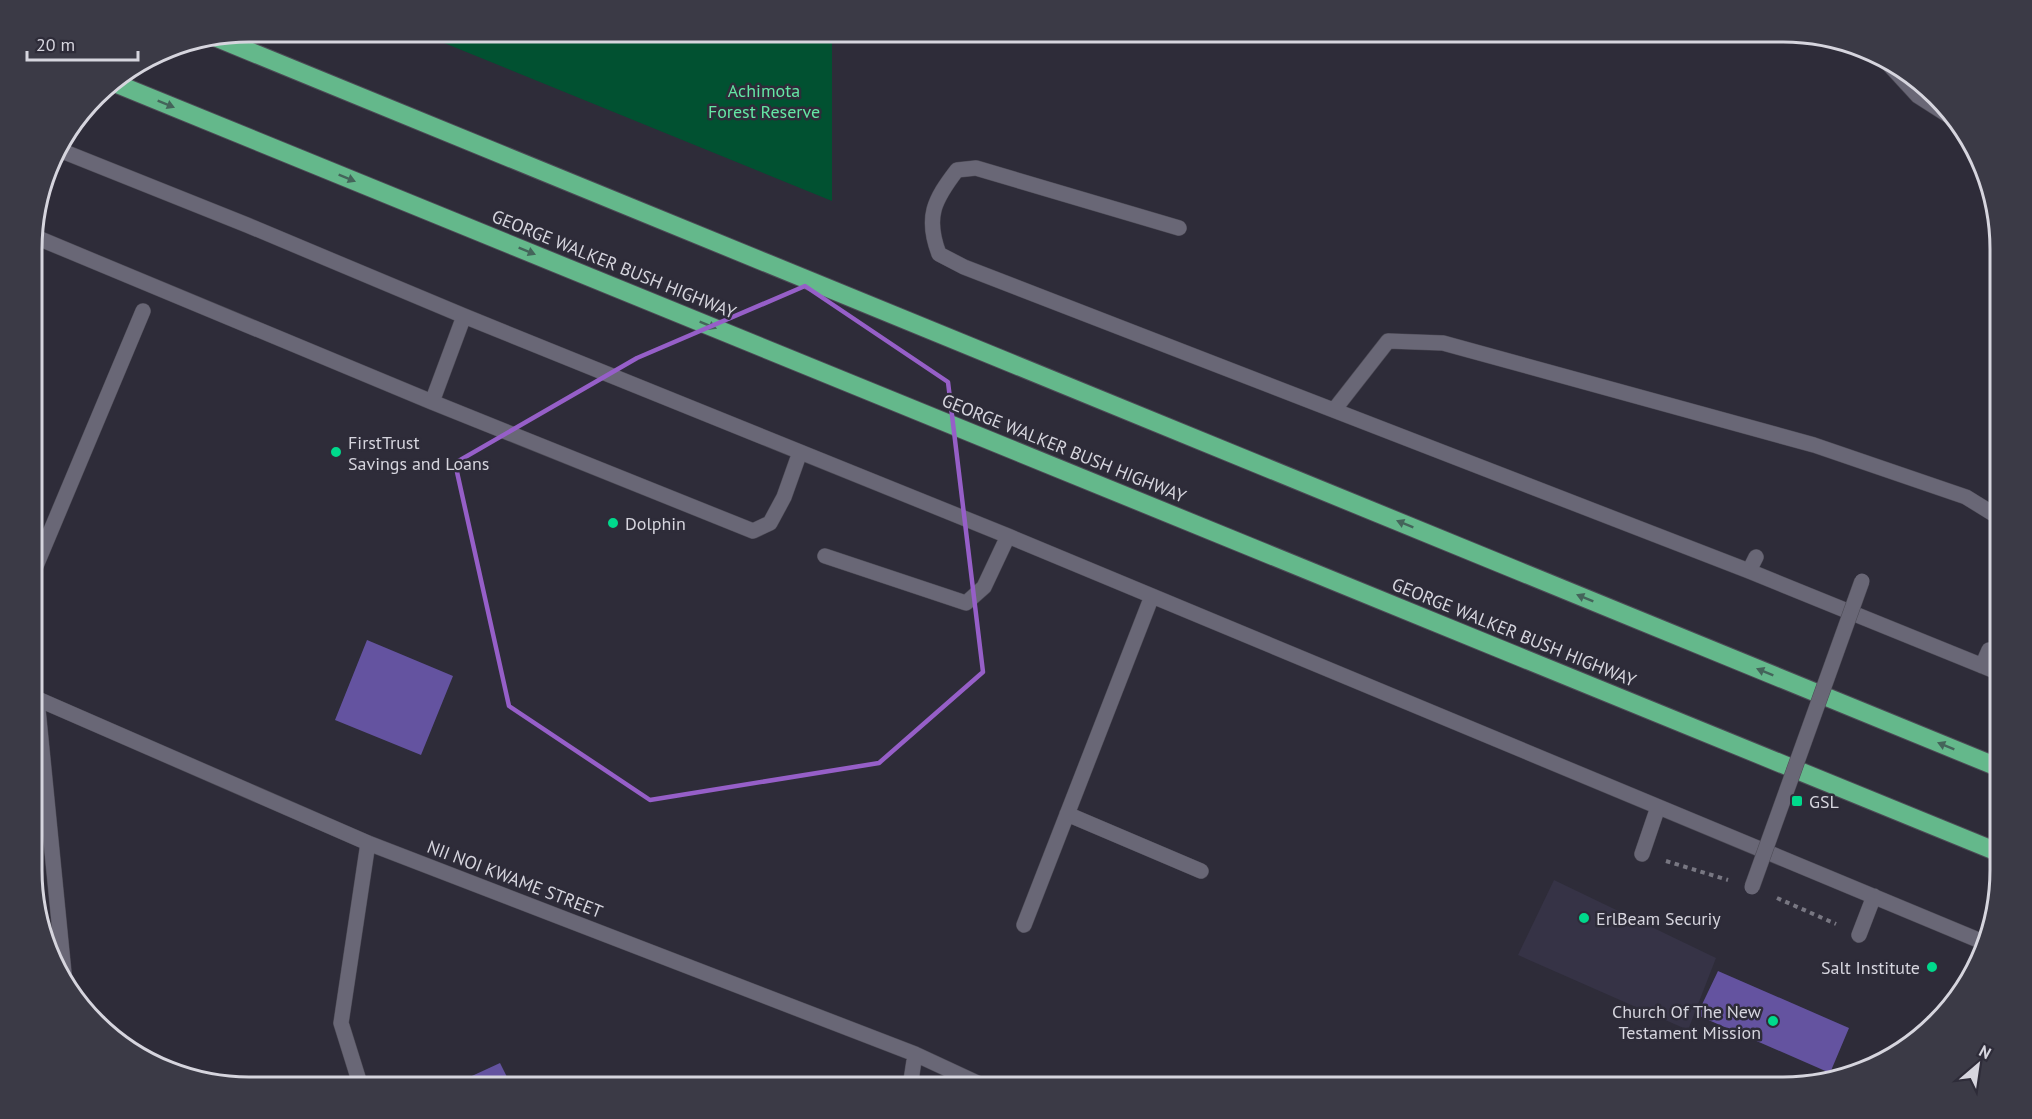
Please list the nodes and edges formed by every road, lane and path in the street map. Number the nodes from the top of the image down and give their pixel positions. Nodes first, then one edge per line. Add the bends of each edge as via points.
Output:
1 (230, 43) edge
2 (1906, 83) edge
3 (122, 86) edge
4 (1929, 103) edge
5 (67, 152) edge
6 (1179, 228) dead end
7 (43, 240) edge
8 (143, 311) dead end
9 (464, 316) junction
10 (432, 402) junction
11 (1334, 410) junction
12 (800, 452) junction
13 (1990, 512) edge
14 (1008, 536) junction
15 (42, 552) edge
16 (825, 556) dead end
17 (1756, 557) dead end
18 (1749, 572) junction
19 (1862, 581) dead end
20 (1152, 596) junction
21 (1989, 650) dead end
22 (1982, 666) junction
23 (1990, 669) edge
24 (42, 701) edge
25 (42, 764) edge
26 (1990, 764) edge
27 (1658, 807) junction
28 (1067, 814) junction
29 (368, 843) junction
30 (1990, 849) edge
31 (1642, 854) dead end
32 (1201, 871) dead end
33 (1752, 887) dead end
34 (1874, 896) junction
35 (1023, 925) dead end
36 (1859, 935) dead end
37 (1978, 940) edge
38 (63, 961) edge
39 (915, 1054) junction
40 (358, 1077) edge
41 (912, 1077) edge
42 (964, 1077) edge

26 -> 1 highway
2 - 4 street
3 -> 30 highway, GEORGE WALKER BUSH HIGHWAY
5 - 9 street
6 - 11 street via 976,168 957,170 942,190 936,200 932,237 939,254 964,267
7 - 10 street
8 - 15 street
9 - 10 street
9 - 12 street
10 - 12 street via 753,531 770,523
11 - 13 street via 1388,341 1443,343 1814,445 1966,498
11 - 18 street
12 - 14 street
14 - 16 street via 984,587 966,603
14 - 20 street
17 - 18 street
18 - 22 street
19 - 33 street, bridge
20 - 27 street
20 - 28 street
21 - 22 street
22 - 23 street
24 - 29 street, NII NOI KWAME STREET
25 - 38 street
27 - 31 street
27 - 34 street
28 - 32 street
28 - 35 street
29 - 39 street, NII NOI KWAME STREET
29 - 40 street via 341,1023
34 - 36 street
34 - 37 street
39 - 41 street
39 - 42 street, NII NOI KWAME STREET

